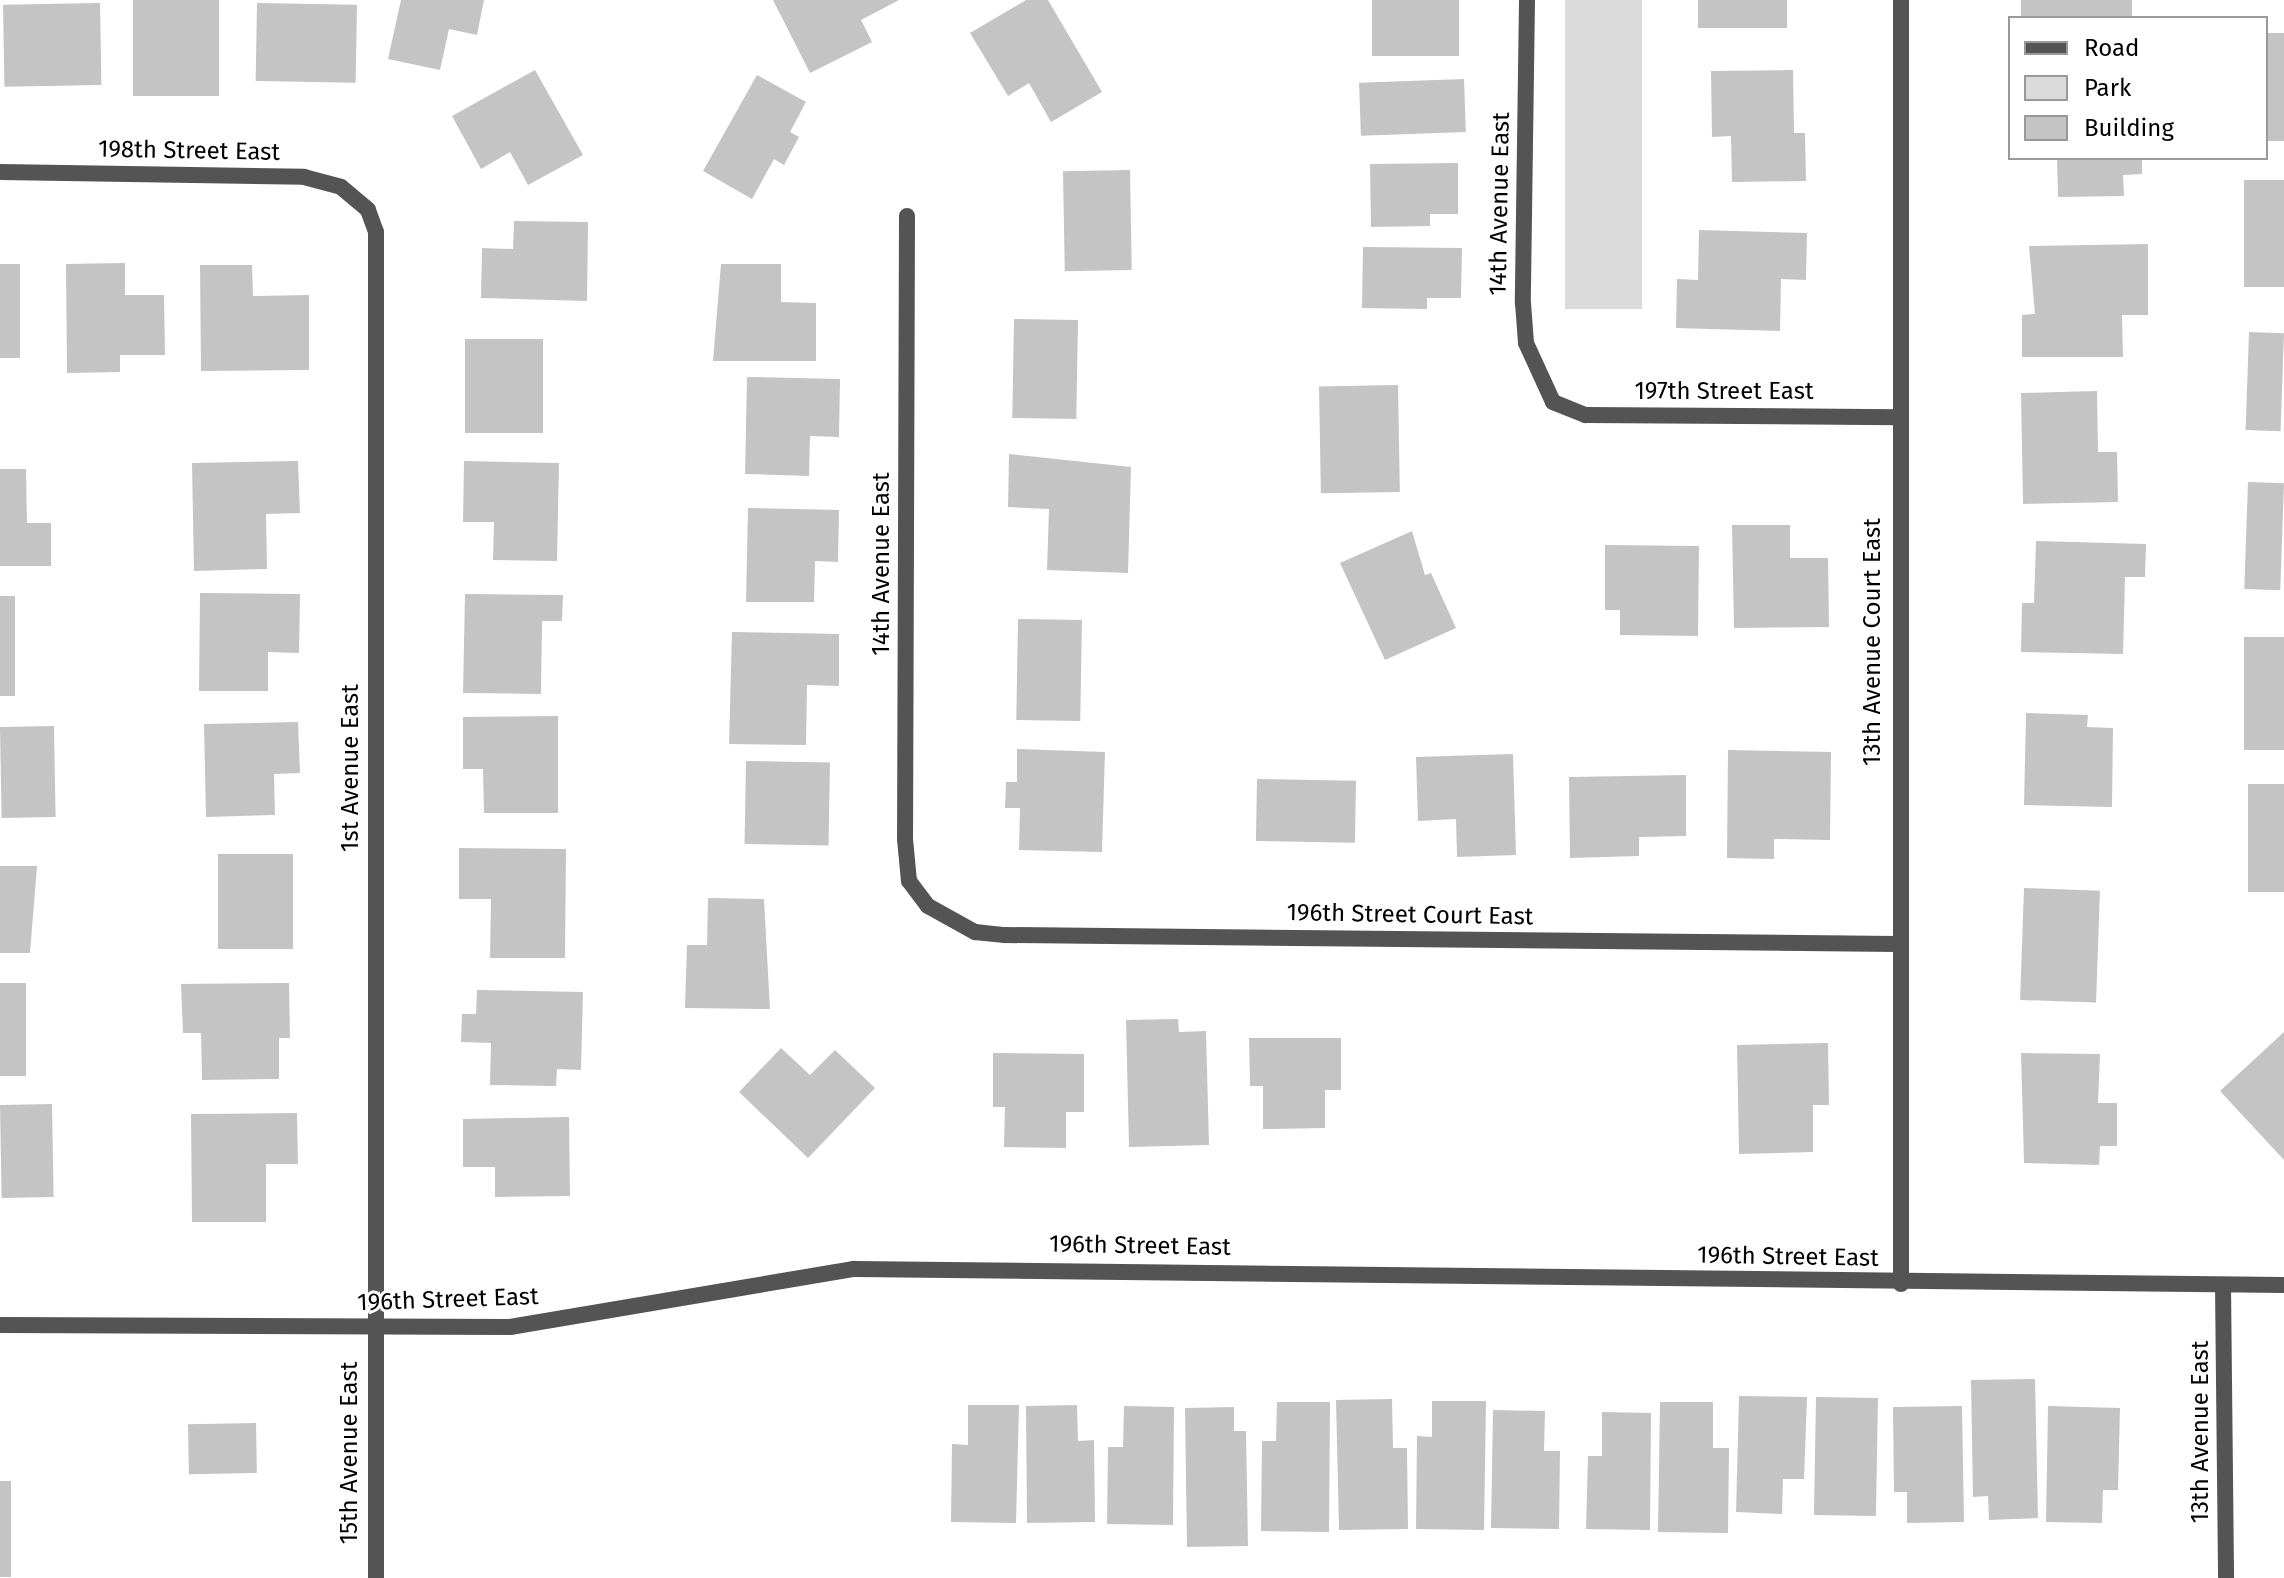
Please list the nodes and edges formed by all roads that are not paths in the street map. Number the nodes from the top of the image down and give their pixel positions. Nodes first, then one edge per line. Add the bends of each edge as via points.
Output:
1 (1527, 0) edge
2 (1901, 0) edge
3 (0, 172) edge
4 (368, 210) joint
5 (907, 216) dead end
6 (1553, 402) joint
7 (1897, 417) junction
8 (928, 906) joint
9 (1897, 944) junction
10 (1901, 1284) junction
11 (2223, 1285) junction
12 (2284, 1285) edge
13 (0, 1325) edge
14 (374, 1327) junction
15 (376, 1578) edge
16 (2226, 1578) edge

1 - 6 street, 14th Avenue East via 1523,303 1526,343
2 - 7 street, 13th Avenue Court East
3 - 4 street, 198th Street East via 304,177 341,187
4 - 14 street, 1st Avenue East via 376,232
5 - 8 street, 14th Avenue East via 905,839 909,881
6 - 7 street, 197th Street East via 1585,415
7 - 9 street, 13th Avenue Court East
8 - 9 street, 196th Street Court East via 975,932 1005,935
9 - 10 street, 13th Avenue Court East
10 - 11 street, 196th Street East
10 - 14 street, 196th Street East via 854,1269 510,1327
11 - 12 street, 196th Street East
11 - 16 street, 13th Avenue East
13 - 14 street, 196th Street East
14 - 15 street, 15th Avenue East

